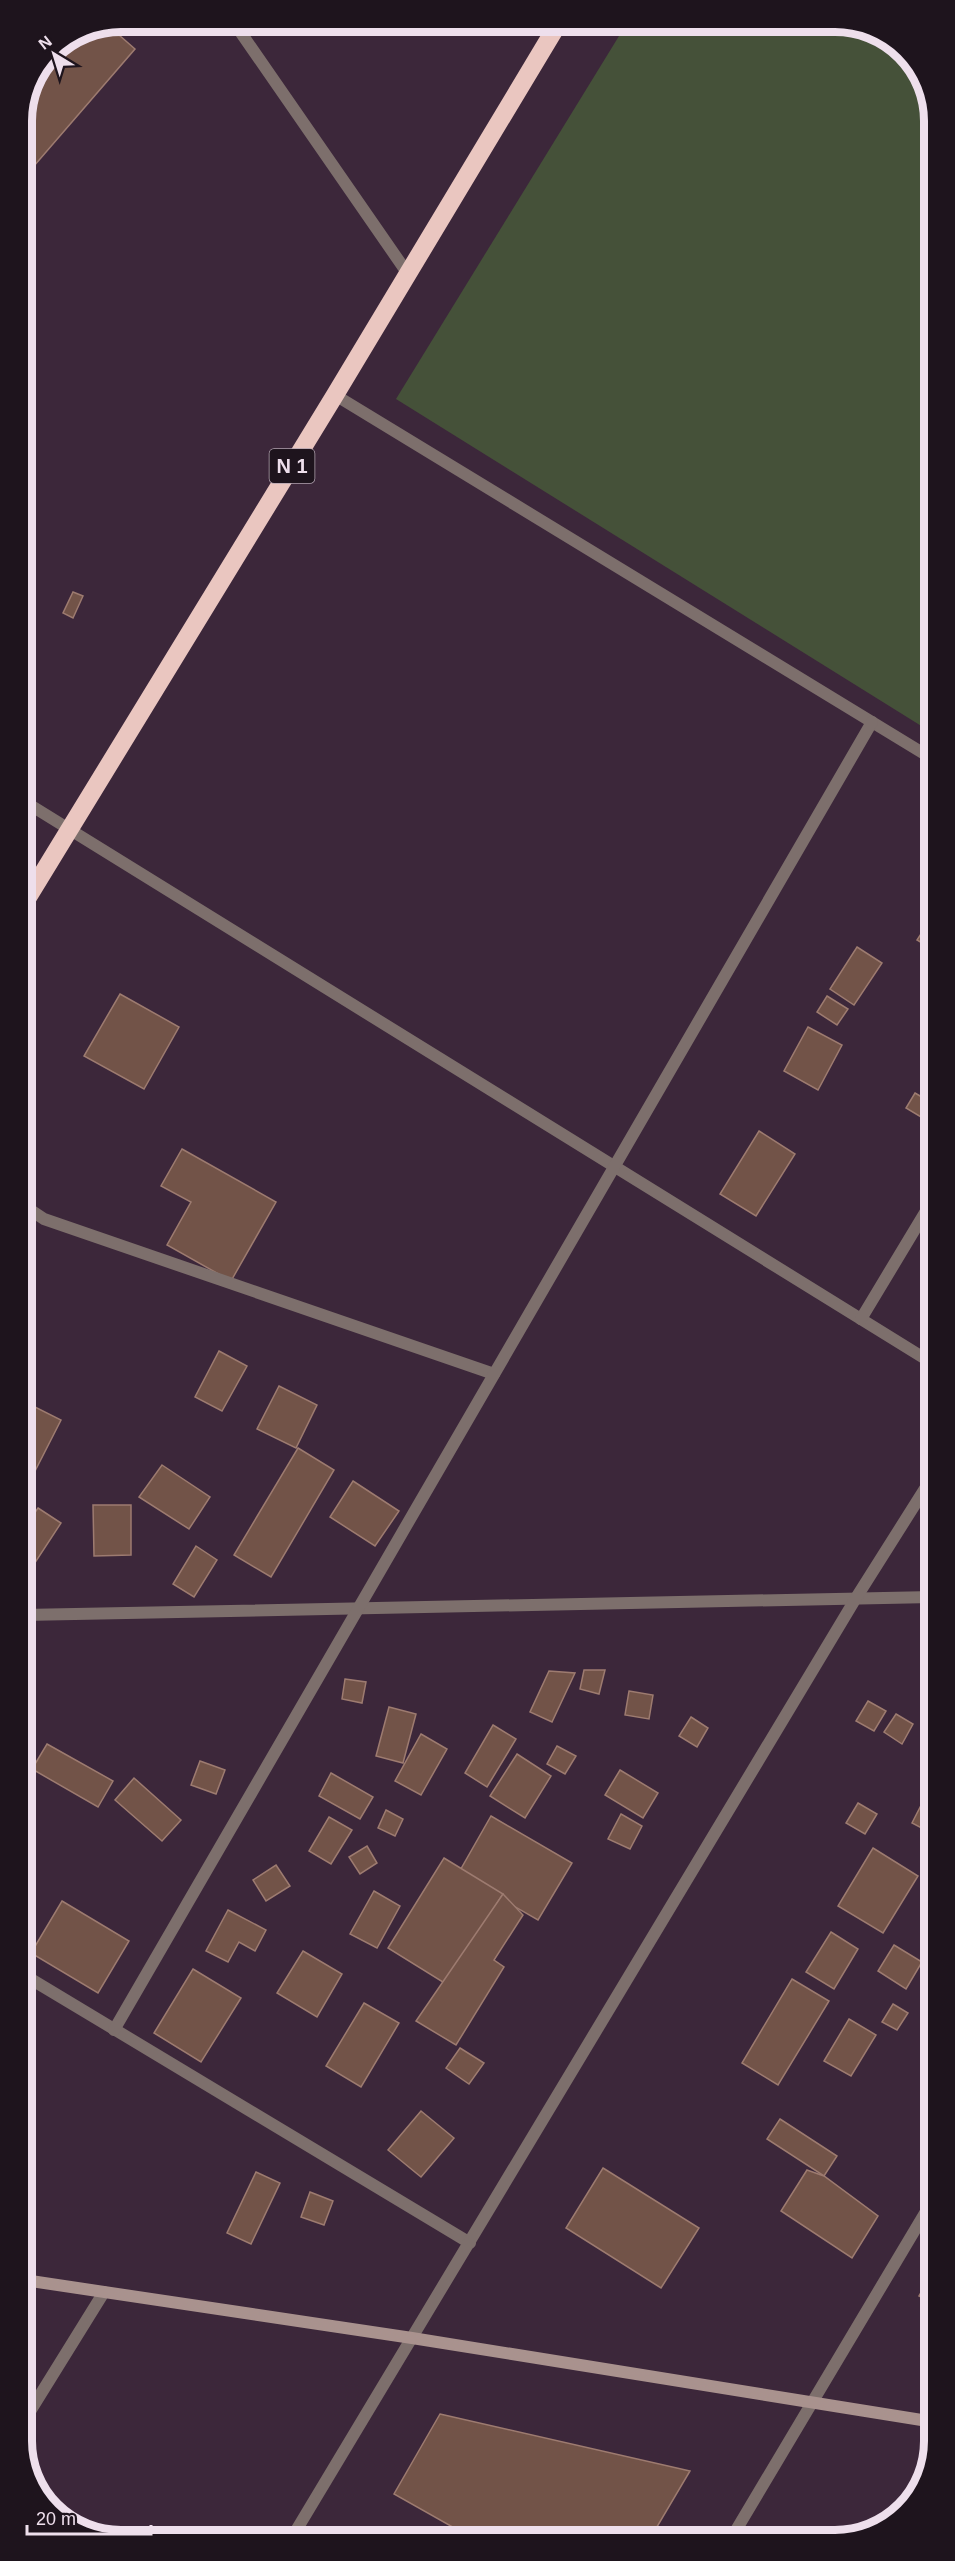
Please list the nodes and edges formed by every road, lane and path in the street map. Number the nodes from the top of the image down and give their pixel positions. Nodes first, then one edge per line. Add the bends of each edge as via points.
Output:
1 (240, 32) edge
2 (553, 32) edge
3 (408, 274) junction
4 (335, 395) junction
5 (872, 722) junction
6 (924, 753) edge
7 (32, 806) edge
8 (70, 829) junction
9 (32, 891) edge
10 (614, 1166) junction
11 (32, 1211) edge
12 (924, 1214) edge
13 (861, 1319) junction
14 (924, 1358) edge
15 (494, 1374) junction
16 (924, 1490) edge
17 (924, 1597) edge
18 (856, 1598) junction
19 (359, 1608) junction
20 (32, 1615) edge
21 (32, 1980) edge
22 (114, 2030) junction
23 (924, 2215) edge
24 (470, 2243) junction
25 (32, 2281) edge
26 (104, 2292) junction
27 (412, 2338) junction
28 (812, 2402) junction
29 (32, 2408) edge
30 (924, 2420) edge
31 (297, 2529) edge
32 (736, 2530) edge

1 - 3 street
2 - 3 highway, N 1
3 - 4 highway, N 1
4 - 5 street
4 - 8 highway, N 1
5 - 6 street
5 - 10 street
7 - 8 street
8 - 9 highway, N 1
8 - 10 street
10 - 13 street
10 - 15 street
11 - 15 street via 44,1219
12 - 13 street
13 - 14 street
15 - 19 street
16 - 18 street
17 - 18 street
18 - 19 street
18 - 24 street
19 - 20 street
19 - 22 street
21 - 22 street
22 - 24 street
23 - 28 street
24 - 27 street
25 - 26 main road
26 - 27 main road
26 - 29 street
27 - 28 main road
27 - 31 street
28 - 30 main road
28 - 32 street

